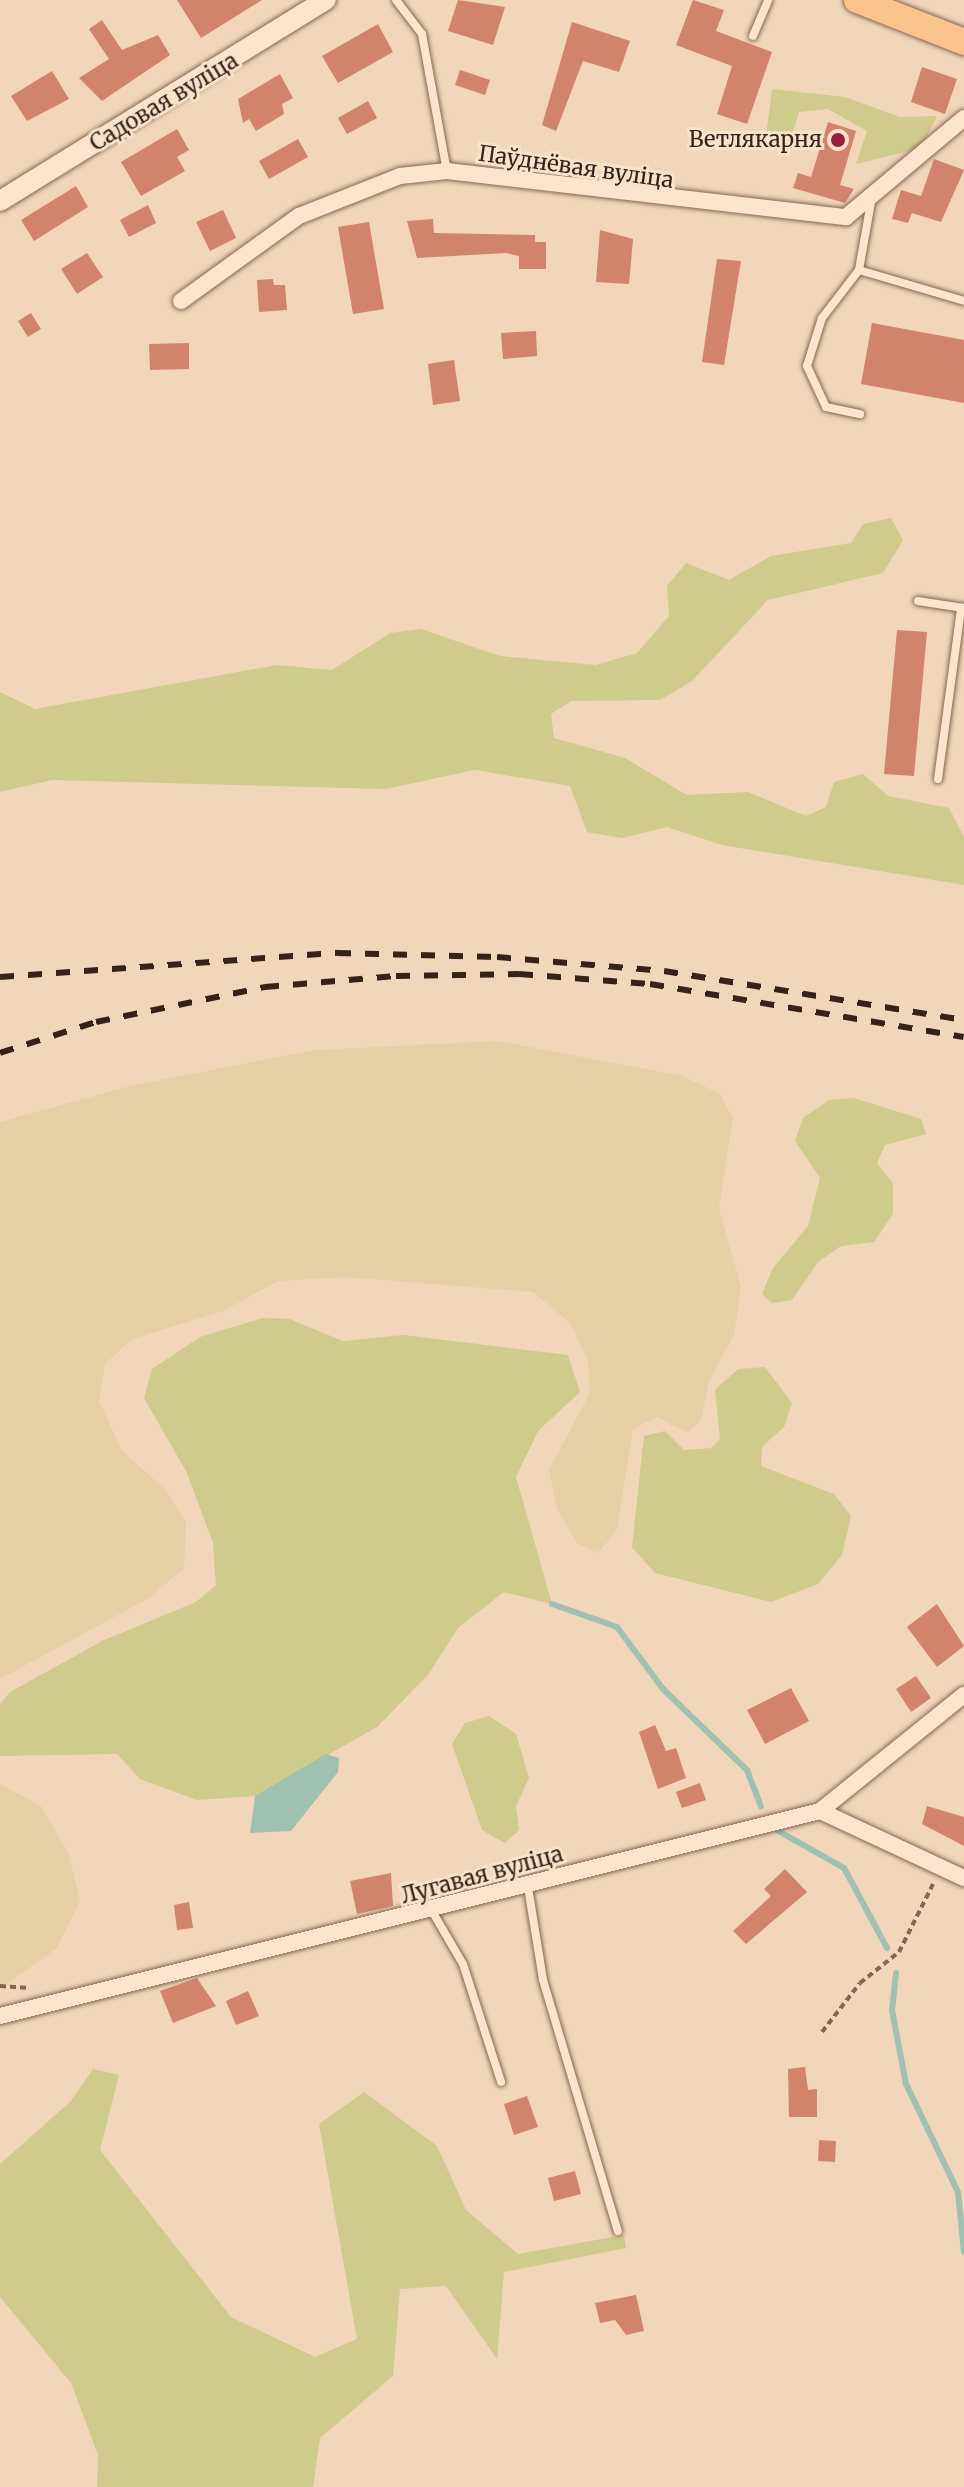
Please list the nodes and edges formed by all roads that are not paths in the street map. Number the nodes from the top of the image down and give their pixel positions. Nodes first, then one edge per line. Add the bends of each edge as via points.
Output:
1 (326, 0) edge
2 (396, 0) edge
3 (768, 0) edge
4 (857, 0) edge
5 (753, 36) dead end
6 (964, 42) edge
7 (964, 118) edge
8 (447, 171) junction
9 (0, 201) edge
10 (871, 202) junction
11 (859, 270) junction
12 (181, 301) dead end
13 (964, 301) edge
14 (860, 414) dead end
15 (918, 601) dead end
16 (962, 608) edge
17 (938, 779) dead end
18 (964, 1695) edge
19 (820, 1811) junction
20 (964, 1878) edge
21 (528, 1887) junction
22 (432, 1911) junction
23 (0, 2016) edge
24 (501, 2082) dead end
25 (618, 2231) dead end

1 - 9 street, Садовая вуліца
2 - 8 lane via 422,34
3 - 5 lane
4 - 6 main road
7 - 10 street, Паўднёвая вуліца
8 - 10 street, Паўднёвая вуліца via 813,215 846,217
8 - 12 street, Паўднёвая вуліца via 400,176 299,216
10 - 11 lane
11 - 13 lane
11 - 14 lane via 822,318 807,366 826,407
15 - 16 lane
16 - 17 lane
18 - 19 street
19 - 20 street
19 - 21 street, Лугавая вуліца
21 - 22 street, Лугавая вуліца
21 - 25 lane via 543,1980
22 - 23 street, Лугавая вуліца
22 - 24 lane via 463,1964

